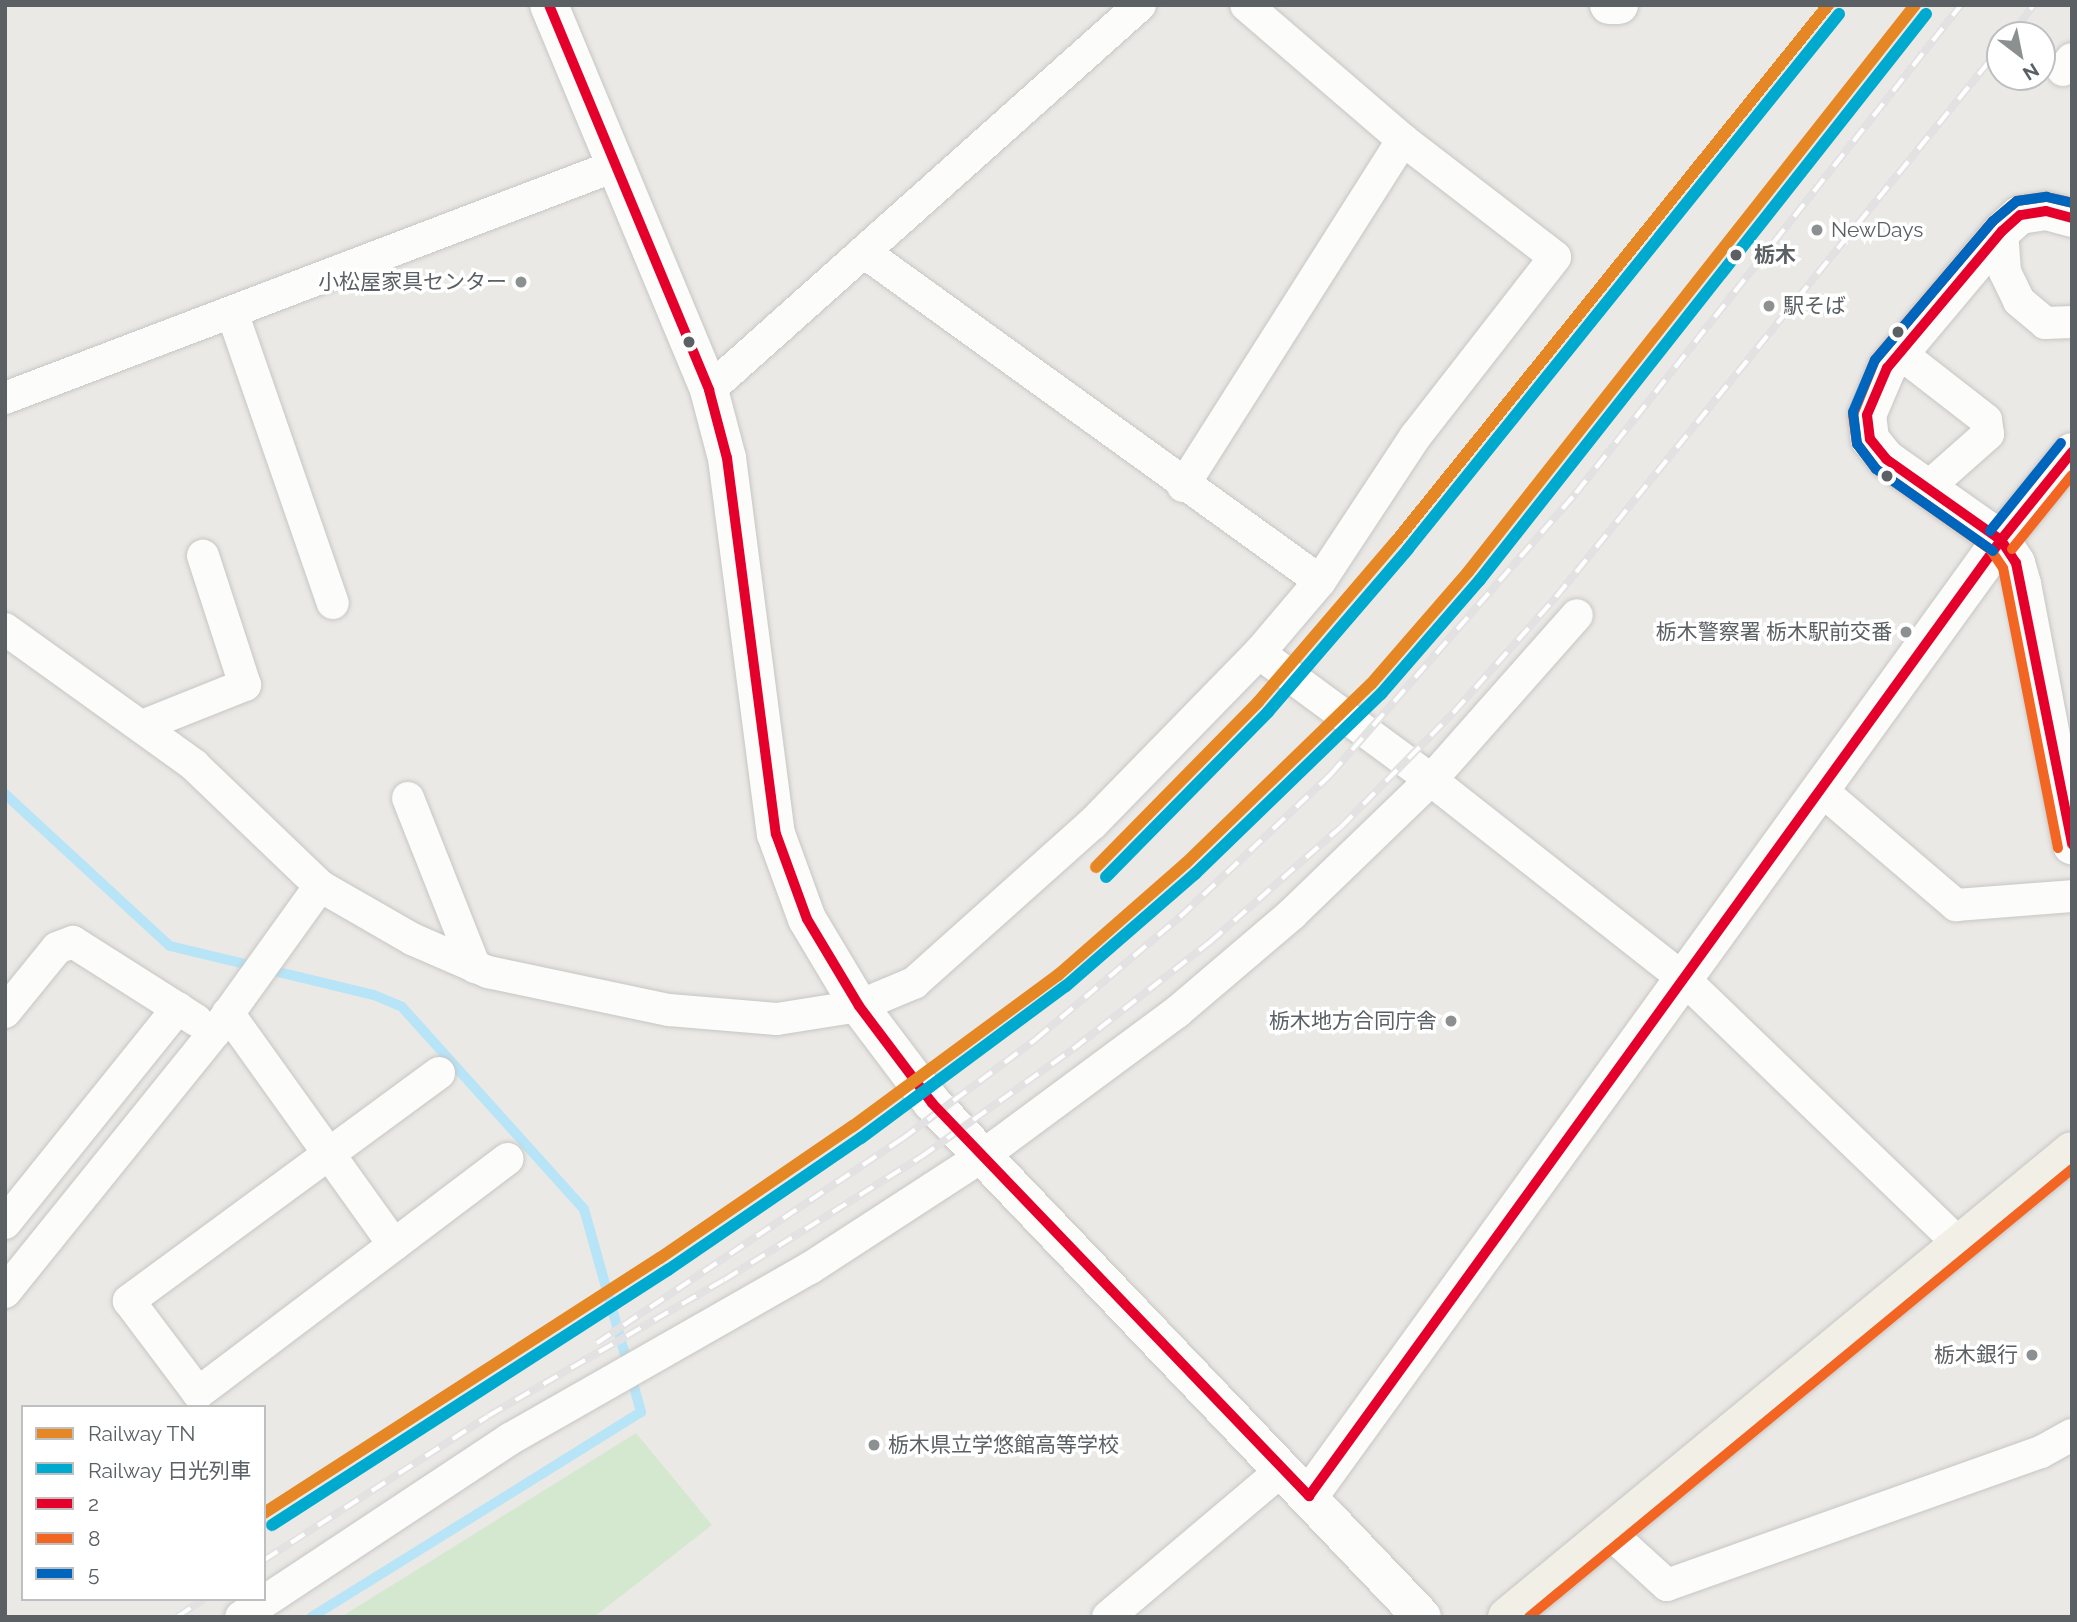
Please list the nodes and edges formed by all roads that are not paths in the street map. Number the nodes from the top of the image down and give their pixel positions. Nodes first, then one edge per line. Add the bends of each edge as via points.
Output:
1 (550, 5) edge
2 (1140, 5) edge
3 (1246, 5) edge
4 (1609, 5) edge
5 (1619, 5) edge
6 (1403, 140) junction
7 (617, 165) junction
8 (2072, 218) edge
9 (2002, 231) junction
10 (864, 252) junction
11 (232, 312) junction
12 (2072, 322) edge
13 (1900, 353) junction
14 (709, 390) junction
15 (5, 398) edge
16 (2072, 452) edge
17 (1183, 486) junction
18 (1927, 488) junction
19 (2001, 540) junction
20 (203, 556) dead end
21 (1320, 581) junction
22 (333, 603) dead end
23 (1577, 615) dead end
24 (5, 629) edge
25 (1259, 653) junction
26 (2059, 713) edge
27 (142, 726) junction
28 (1431, 780) junction
29 (1820, 789) junction
30 (408, 798) dead end
31 (2072, 845) edge
32 (320, 886) junction
33 (2072, 895) edge
34 (475, 967) junction
35 (1683, 978) junction
36 (859, 1006) junction
37 (178, 1008) junction
38 (5, 1012) edge
39 (222, 1023) junction
40 (439, 1073) dead end
41 (2072, 1152) edge
42 (330, 1154) junction
43 (981, 1157) junction
44 (507, 1159) dead end
45 (5, 1223) edge
46 (1959, 1244) junction
47 (394, 1245) junction
48 (5, 1292) edge
49 (2072, 1435) edge
50 (1283, 1469) junction
51 (1309, 1496) junction
52 (1610, 1533) junction
53 (266, 1600) edge
54 (265, 1601) edge
55 (241, 1617) edge
56 (1108, 1617) edge
57 (1422, 1617) edge
58 (1507, 1617) edge

1 - 7 main road
2 - 10 street
3 - 6 street
4 - 5 main road
6 - 17 street
6 - 21 street via 1555,257 1415,437
7 - 11 street
7 - 14 main road
8 - 9 main road via 2046,211 2020,215
9 - 12 street via 2005,272 2019,301 2045,323
9 - 13 main road
10 - 14 street
10 - 17 street
11 - 15 street
11 - 22 street
13 - 18 main road via 1875,390 1867,415 1870,439 1886,458
13 - 18 street via 1986,420 1988,434
14 - 36 main road via 727,458 776,834 807,919
16 - 19 main road
17 - 21 street
18 - 19 main road
19 - 26 main road via 2016,563
19 - 29 main road
20 - 27 street via 244,685
21 - 25 street
23 - 28 street
24 - 27 street
25 - 28 street
25 - 36 street via 1092,824 992,917 914,983
26 - 31 main road
27 - 32 street via 194,765
28 - 35 street
28 - 43 street via 1292,914 1177,1012
29 - 33 street via 1956,905
29 - 35 main road
30 - 34 street
32 - 34 street via 412,939
32 - 39 street
34 - 36 street via 669,1010 777,1019
35 - 46 street
35 - 51 main road
36 - 43 main road via 932,1103
37 - 38 street via 73,942 57,947
37 - 39 street
37 - 45 street
39 - 42 street
39 - 48 street
40 - 42 street
41 - 46 main road
42 - 47 street
42 - 47 street via 129,1301 198,1394
43 - 50 main road
43 - 53 street via 810,1268 510,1439
44 - 47 street
46 - 52 main road
49 - 52 street via 2041,1452 1667,1585
50 - 51 main road
50 - 56 street
51 - 57 main road
52 - 58 main road
54 - 55 street

